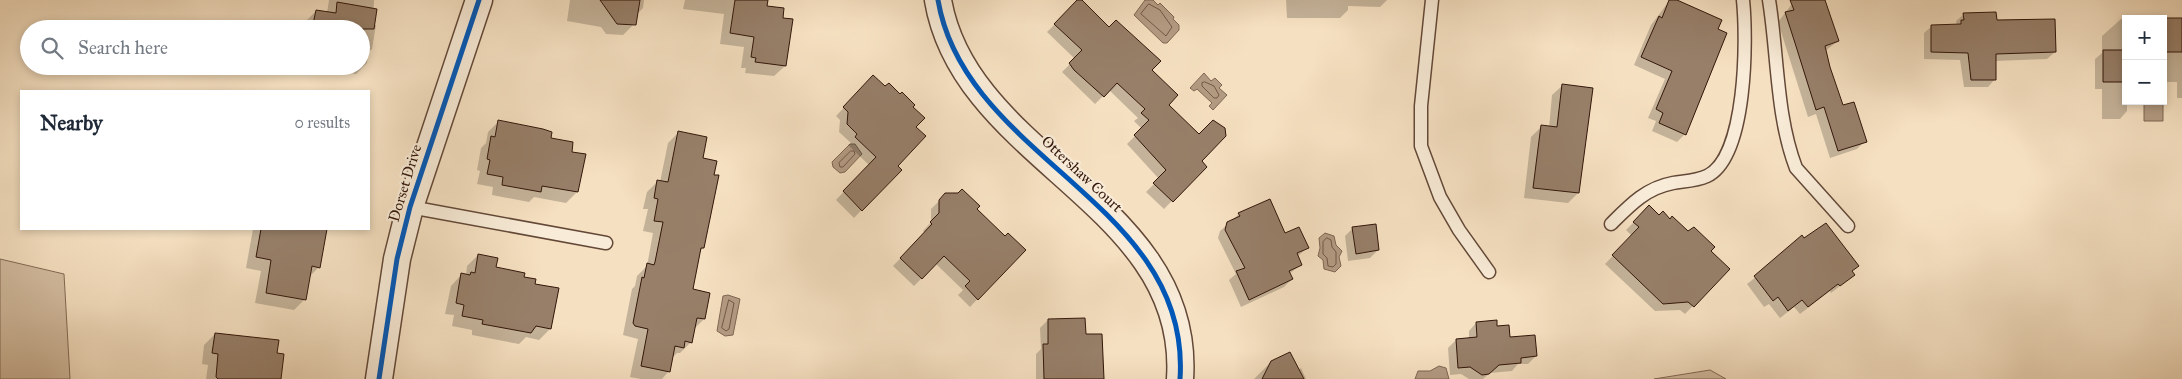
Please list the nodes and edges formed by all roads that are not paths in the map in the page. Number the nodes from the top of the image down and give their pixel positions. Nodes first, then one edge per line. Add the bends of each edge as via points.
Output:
1 (478, 0) edge
2 (938, 0) edge
3 (1432, 0) edge
4 (1743, 0) edge
5 (1769, 0) edge
6 (410, 207) junction
7 (1611, 224) dead end
8 (1848, 226) dead end
9 (606, 242) dead end
10 (1489, 272) dead end
11 (379, 379) edge
12 (1180, 379) edge

1 - 6 street, Dorset Drive
2 - 12 street, Ottershaw Court via 956,55 983,96 1121,228 1150,265 1161,285 1176,330
3 - 10 lane via 1421,106 1421,146 1444,203
4 - 7 lane via 1745,62 1735,130 1725,157 1706,177 1646,192
5 - 8 lane via 1791,156 1796,168
6 - 9 lane
6 - 11 street, Dorset Drive via 397,259

